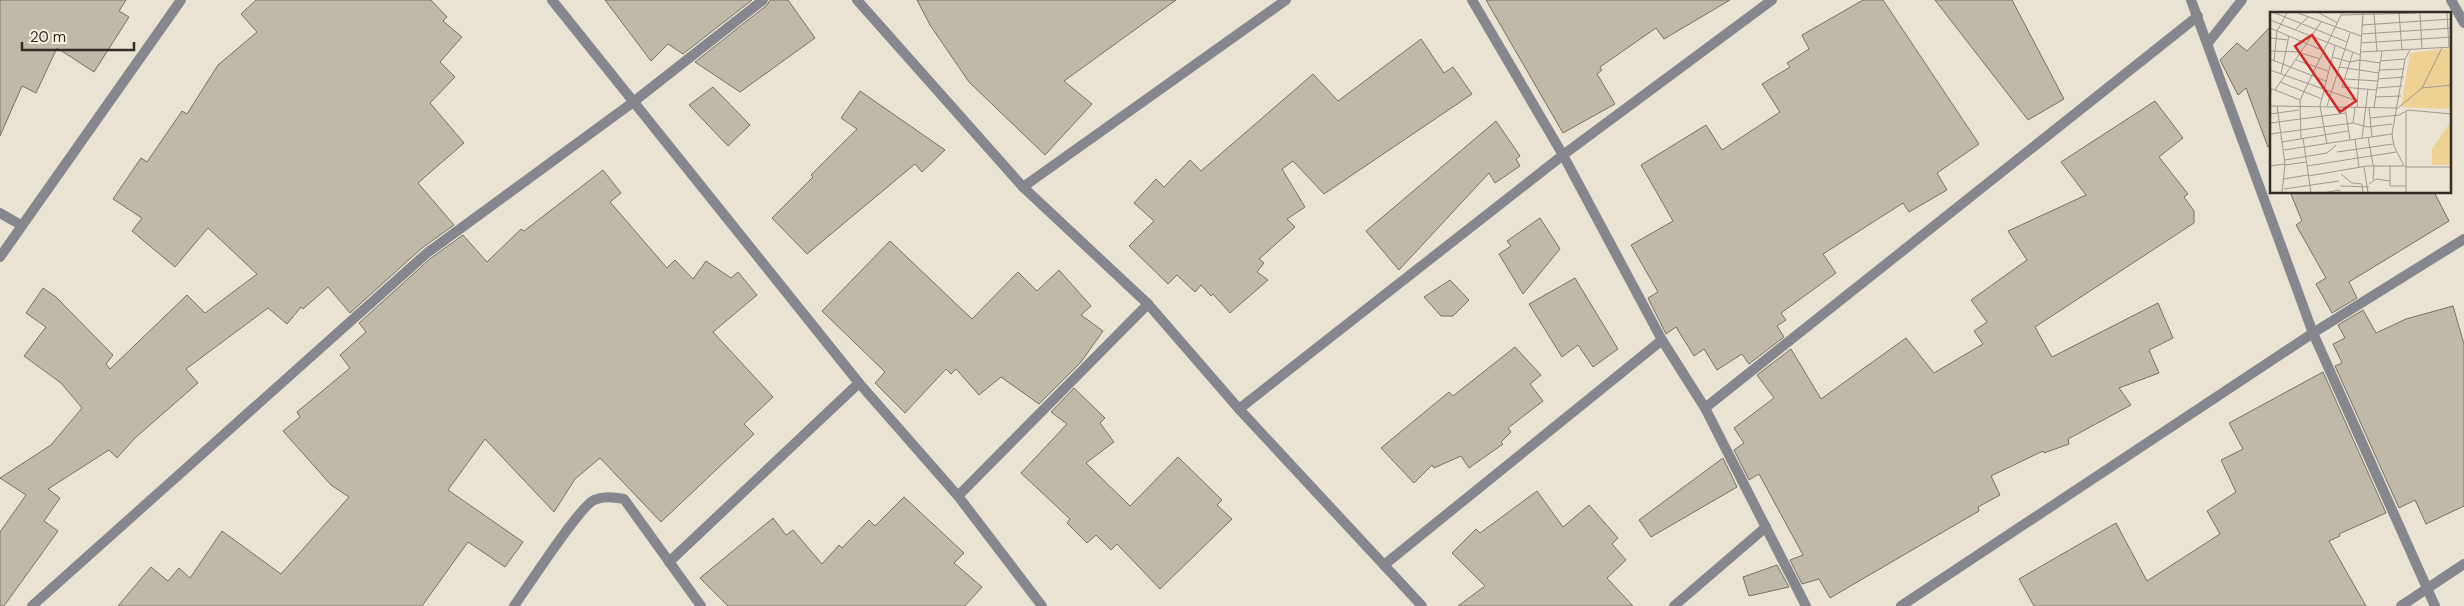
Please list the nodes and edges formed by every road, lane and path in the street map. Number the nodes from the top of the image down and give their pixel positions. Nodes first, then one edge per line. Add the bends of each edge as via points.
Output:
1 (181, 0) edge
2 (552, 0) edge
3 (763, 0) edge
4 (857, 0) edge
5 (1286, 0) edge
6 (1472, 0) edge
7 (1772, 0) edge
8 (2192, 0) edge
9 (2242, 0) edge
10 (2451, 0) edge
11 (2198, 16) junction
12 (2464, 23) edge
13 (2208, 43) junction
14 (632, 103) junction
15 (1563, 155) junction
16 (1023, 188) junction
17 (0, 213) edge
18 (21, 225) junction
19 (2464, 240) edge
20 (0, 257) edge
21 (1148, 304) junction
22 (2313, 333) junction
23 (1662, 340) junction
24 (859, 383) junction
25 (1706, 408) junction
26 (1239, 409) junction
27 (958, 496) junction
28 (1766, 527) junction
29 (669, 562) junction
30 (2464, 564) edge
31 (1384, 565) junction
32 (2428, 588) junction
33 (32, 606) edge
34 (514, 606) edge
35 (701, 606) edge
36 (1042, 606) edge
37 (1422, 606) edge
38 (1674, 606) edge
39 (1806, 606) edge
40 (1901, 606) edge
41 (2401, 606) edge
42 (2435, 606) edge

1 - 18 street
2 - 14 street
3 - 14 street
4 - 16 street
5 - 16 street
6 - 15 street
7 - 15 street
8 - 11 street
9 - 13 street
10 - 12 street
11 - 13 street
11 - 25 street
13 - 22 street
14 - 24 street
14 - 33 street via 427,253
15 - 23 street
15 - 26 street
16 - 21 street
17 - 18 street
18 - 20 street
19 - 22 street
21 - 26 street
21 - 27 street
22 - 32 street
22 - 40 street
23 - 25 street
23 - 31 street
24 - 27 street
24 - 29 street
25 - 28 street
26 - 31 street
27 - 36 street
28 - 38 street
28 - 39 street
29 - 34 street via 624,500 611,496 592,501
29 - 35 street
30 - 32 street
31 - 37 street
32 - 41 street
32 - 42 street

